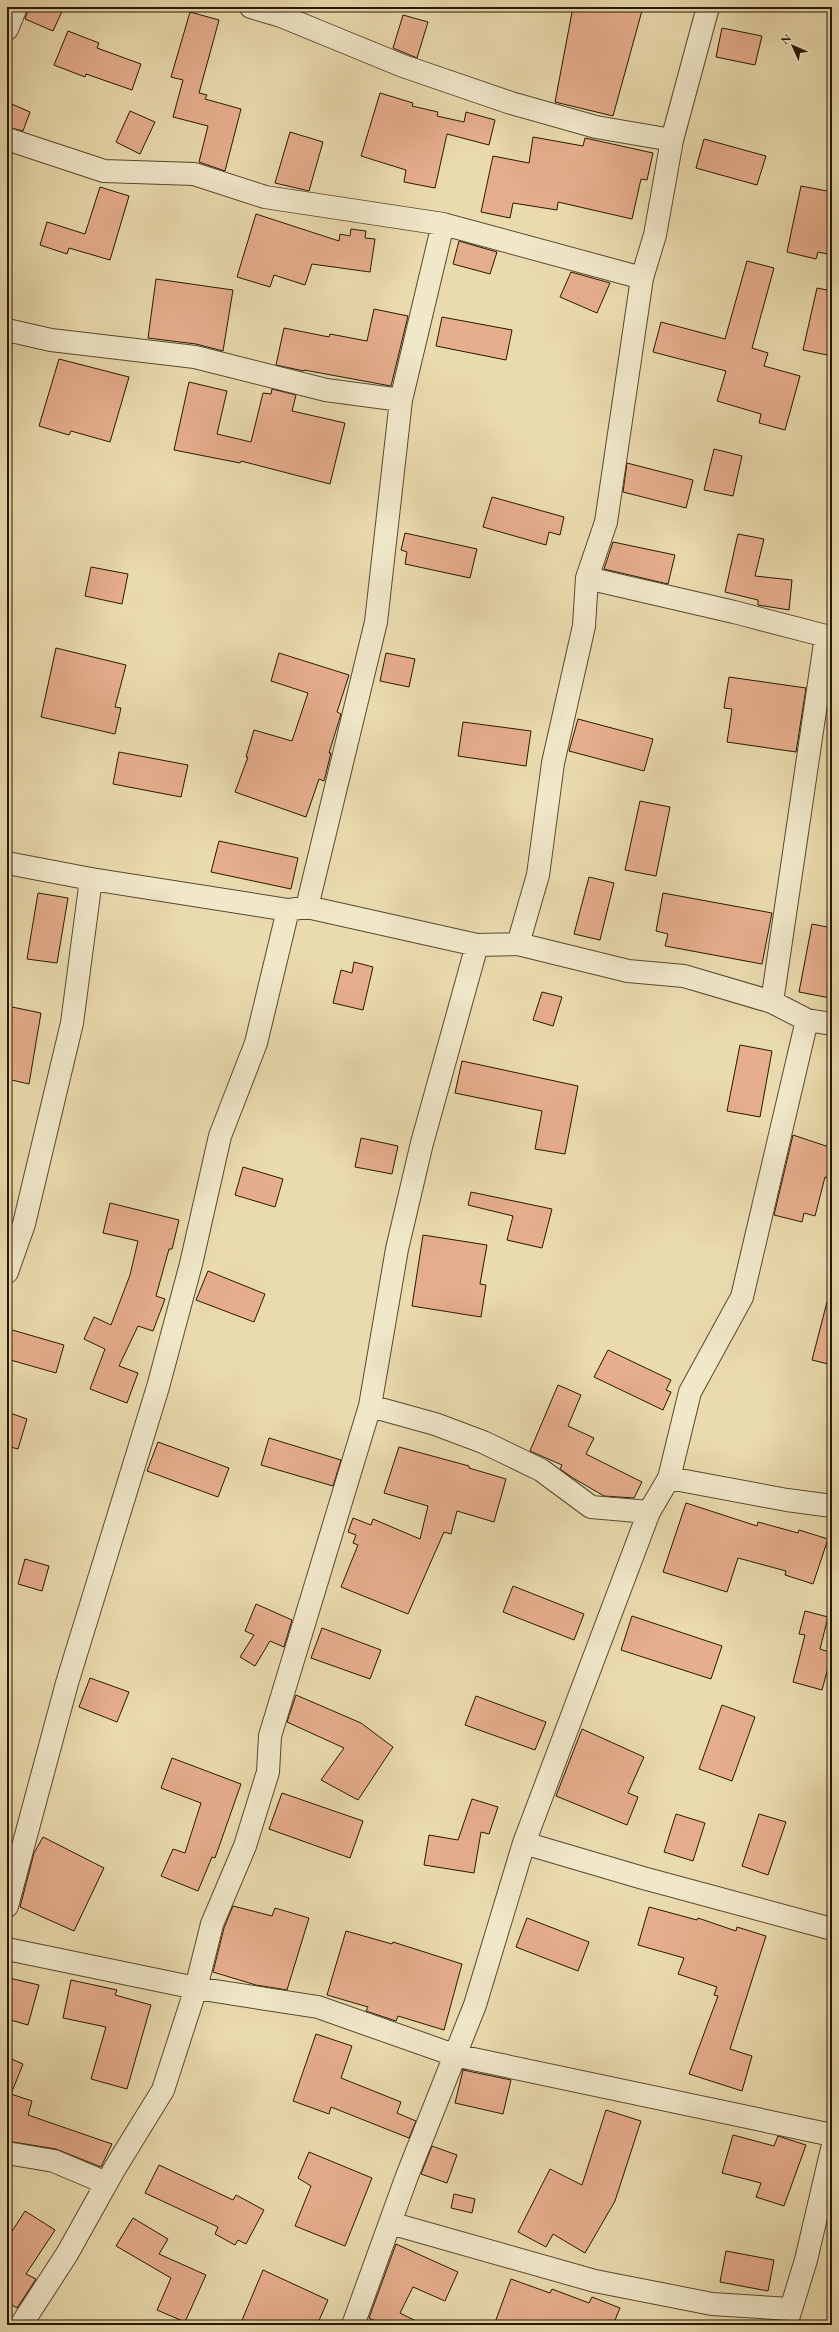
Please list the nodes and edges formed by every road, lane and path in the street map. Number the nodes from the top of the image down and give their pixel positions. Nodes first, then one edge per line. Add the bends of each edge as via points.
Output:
1 (16, 7) edge
2 (251, 7) edge
3 (708, 7) edge
4 (7, 29) edge
5 (7, 139) edge
6 (672, 140) junction
7 (443, 224) junction
8 (642, 278) junction
9 (7, 330) edge
10 (401, 400) junction
11 (587, 578) junction
12 (7, 863) edge
13 (91, 879) junction
14 (298, 908) junction
15 (518, 944) junction
16 (477, 945) junction
17 (772, 1002) junction
18 (807, 1020) junction
19 (832, 1024) edge
20 (7, 1272) edge
21 (370, 1406) junction
22 (669, 1478) junction
23 (832, 1506) edge
24 (649, 1512) junction
25 (524, 1843) junction
26 (7, 1906) edge
27 (832, 1929) edge
28 (7, 1949) edge
29 (196, 1988) junction
30 (454, 2055) junction
31 (832, 2135) edge
32 (832, 2149) edge
33 (7, 2153) edge
34 (106, 2183) junction
35 (390, 2223) junction
36 (788, 2317) edge
37 (21, 2325) edge
38 (353, 2325) edge

1 - 4 street
2 - 6 street via 281,16 403,66 511,103 596,127
3 - 6 street
5 - 7 street via 104,171 194,174 265,197
6 - 8 street via 655,235
7 - 8 street
7 - 10 street
8 - 11 street via 606,522
9 - 10 street via 51,340 195,357 326,390
10 - 14 street via 376,622
11 - 15 street via 584,626 552,763 538,875
11 - 17 street via 826,636
12 - 13 street
13 - 14 street
13 - 20 street via 72,1023 24,1224
14 - 16 street
14 - 26 street via 256,1043 220,1136 191,1264 158,1387 67,1683
15 - 16 street
15 - 17 street via 628,971 684,976
16 - 21 street via 422,1143 397,1249
17 - 18 street
18 - 19 street
18 - 22 street via 742,1297 690,1392
21 - 24 street via 435,1424 483,1442 541,1470 591,1507
21 - 29 street via 270,1736 268,1772 245,1846 212,1924
22 - 23 street
22 - 24 street
24 - 25 street
25 - 27 street
25 - 30 street via 475,2005
28 - 29 street
29 - 30 street via 318,2007
29 - 34 street via 163,2090
30 - 31 street
30 - 35 street
32 - 36 street via 806,2260
33 - 34 street via 54,2161
34 - 37 street via 67,2254
35 - 36 street via 595,2281
35 - 38 street

